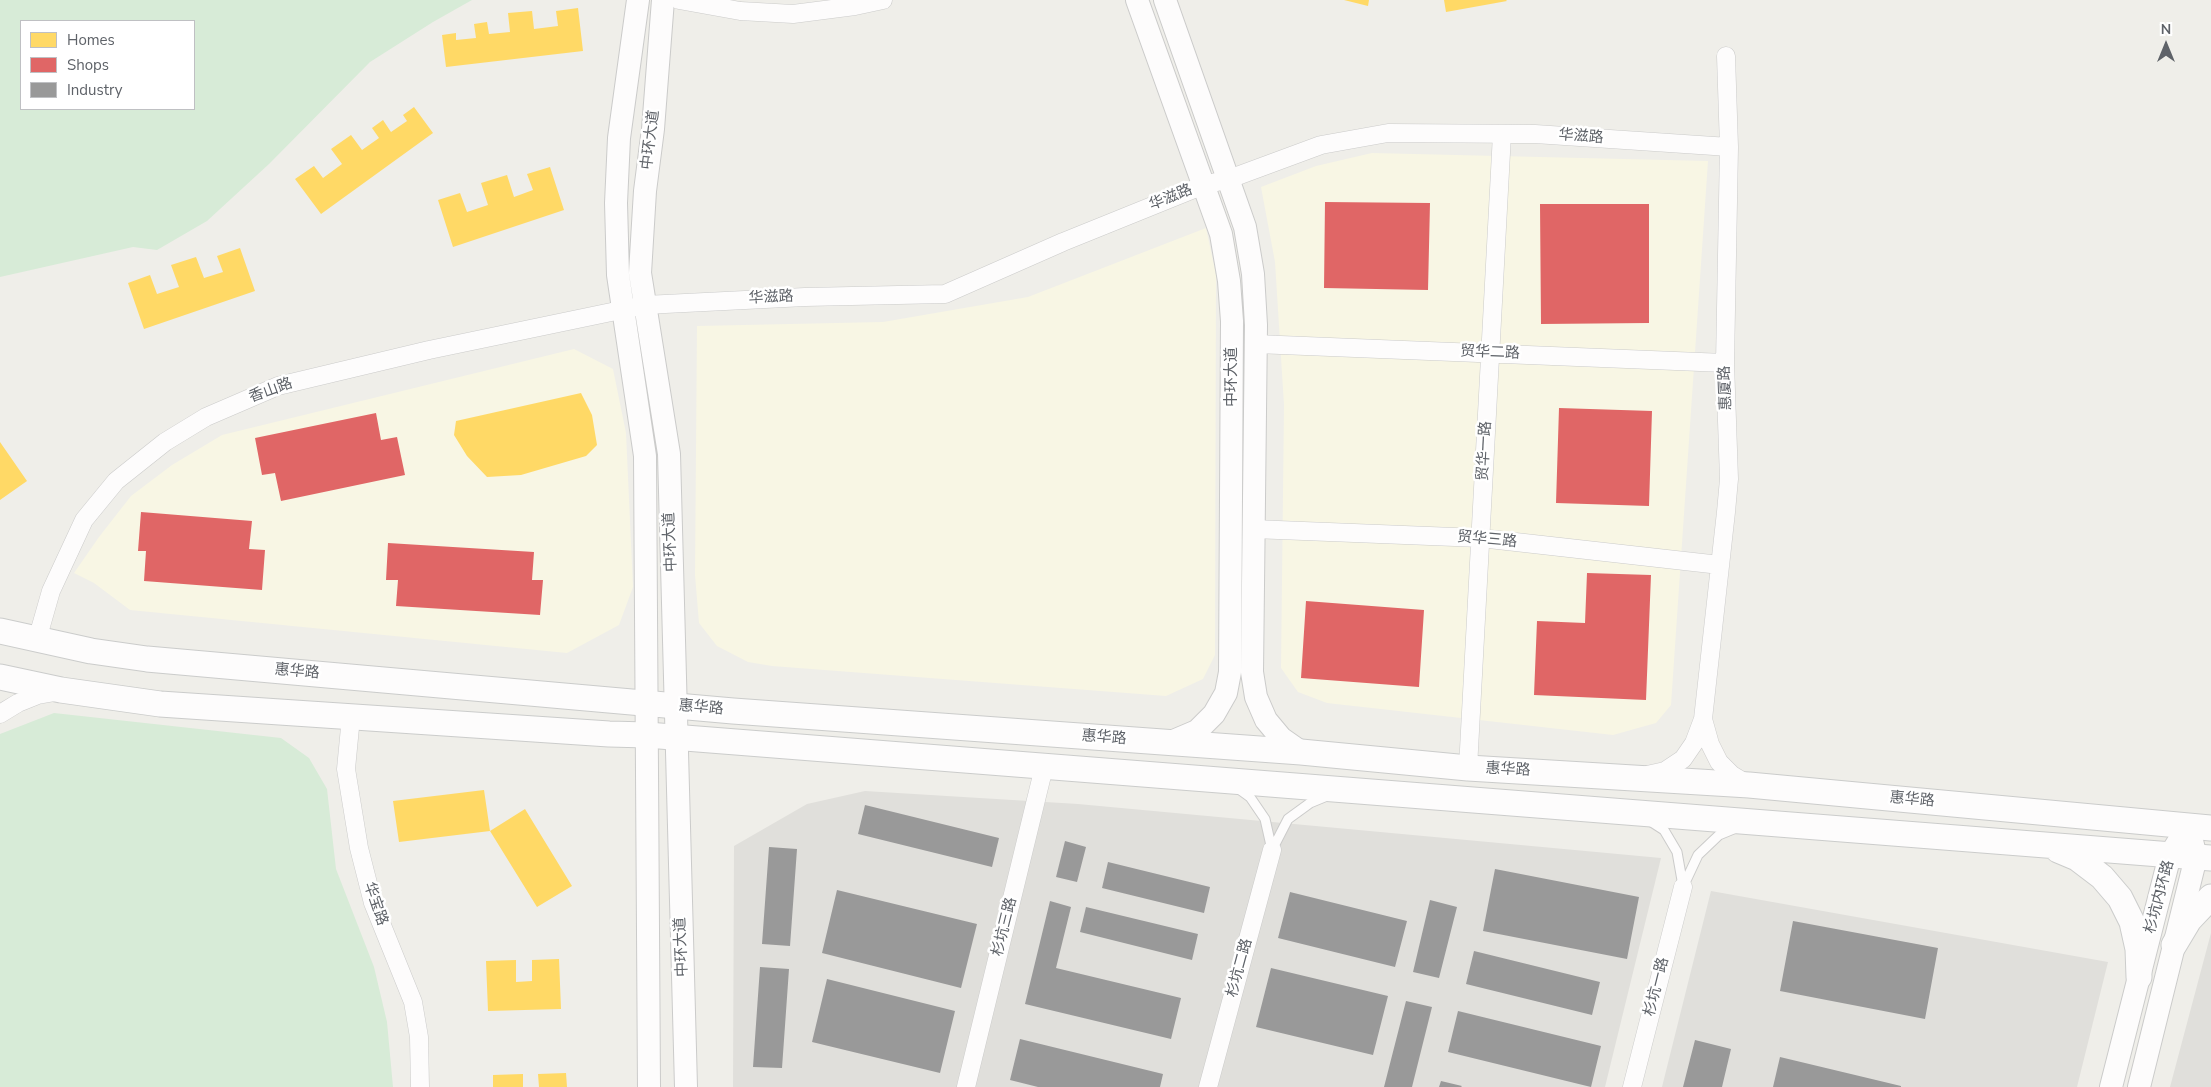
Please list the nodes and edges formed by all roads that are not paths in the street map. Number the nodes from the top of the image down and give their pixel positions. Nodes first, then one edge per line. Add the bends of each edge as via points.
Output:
1 (638, 0) edge
2 (663, 0) edge
3 (679, 0) edge
4 (883, 0) edge
5 (1137, 0) edge
6 (1165, 0) edge
7 (1726, 56) dead end
8 (1502, 134) junction
9 (1729, 147) junction
10 (1229, 179) junction
11 (1204, 185) junction
12 (645, 304) junction
13 (623, 310) junction
14 (1256, 344) junction
15 (1490, 353) junction
16 (1725, 362) junction
17 (1254, 529) junction
18 (1480, 538) junction
19 (1720, 565) junction
20 (0, 631) edge
21 (36, 640) junction
22 (0, 677) edge
23 (61, 690) junction
24 (646, 703) junction
25 (676, 706) junction
26 (0, 714) edge
27 (351, 717) junction
28 (1703, 719) junction
29 (647, 735) junction
30 (676, 738) junction
31 (1171, 742) junction
32 (1301, 752) junction
33 (1044, 767) junction
34 (1468, 768) junction
35 (1640, 777) junction
36 (1227, 781) junction
37 (1749, 785) junction
38 (1340, 790) junction
39 (1640, 814) junction
40 (1750, 822) junction
41 (2200, 827) edge
42 (2047, 845) junction
43 (1272, 850) junction
44 (2170, 855) junction
45 (2204, 857) edge
46 (1683, 887) junction
47 (2211, 897) edge
48 (2174, 945) junction
49 (2139, 977) junction
50 (420, 1087) edge
51 (649, 1087) edge
52 (686, 1087) edge
53 (966, 1087) edge
54 (1208, 1087) edge
55 (1632, 1087) edge
56 (2111, 1087) edge
57 (2139, 1087) edge

1 - 13 street, 中环大道 via 619,138 616,203 618,275
2 - 12 street, 中环大道 via 640,273
3 - 4 street via 740,11 793,14
5 - 11 street, 中环大道
6 - 10 street, 中环大道
7 - 9 street, 惠厦路
8 - 9 street, 华滋路
8 - 10 street, 华滋路 via 1388,133 1320,145
8 - 15 street, 贸华一路
9 - 16 street, 惠厦路
10 - 11 street, 华滋路
10 - 14 street, 中环大道 via 1245,227 1253,274
11 - 12 street, 华滋路 via 946,294
11 - 31 street, 中环大道 via 1221,234 1232,321 1230,672 1226,693 1214,714 1197,731
12 - 13 street, 华滋路
12 - 25 street, 中环大道 via 669,454
13 - 21 street, 香山路 via 429,350 278,386 206,417 164,442 116,481 84,520 51,591
13 - 24 street, 中环大道 via 645,456
14 - 15 street, 贸华二路
14 - 17 street, 中环大道
15 - 16 street, 贸华二路
15 - 18 street, 贸华一路
16 - 19 street, 惠厦路 via 1729,479
17 - 18 street, 贸华三路
17 - 32 street, 中环大道 via 1252,672 1256,697 1266,720 1280,738
18 - 19 street, 贸华三路
18 - 34 street, 贸华一路
19 - 28 street, 惠厦路
20 - 21 main road, 惠华路
21 - 24 main road, 惠华路 via 147,659
22 - 23 main road
23 - 26 street via 38,695
23 - 27 main road via 160,704
24 - 25 main road, 惠华路
24 - 29 street, 中环大道
25 - 30 street, 中环大道
25 - 31 main road, 惠华路
27 - 29 main road
27 - 50 street, 华宝路 via 346,769 359,848 373,903 413,1002 419,1037
28 - 35 street via 1694,743 1683,759 1665,771
28 - 37 street via 1719,762
29 - 30 main road
29 - 51 street, 中环大道
30 - 33 main road
30 - 52 street, 中环大道
31 - 32 main road, 惠华路
32 - 34 main road, 惠华路
33 - 36 main road
33 - 53 street, 杉坑三路
34 - 35 main road, 惠华路
35 - 37 main road, 惠华路
36 - 38 main road
36 - 43 lane via 1250,797 1265,819
37 - 41 main road, 惠华路
38 - 39 main road
38 - 43 lane via 1310,803 1288,819
39 - 40 main road
39 - 46 lane via 1664,830 1677,852
40 - 42 main road
40 - 46 lane via 1719,835 1698,855
41 - 44 street, 杉坑内环路
41 - 45 street, 杉坑内环路
42 - 44 main road
42 - 49 main road via 2077,858 2102,877 2120,898 2132,922 2138,949
43 - 54 street, 杉坑二路
44 - 45 main road
44 - 49 street, 杉坑内环路
45 - 48 street, 杉坑内环路
46 - 55 street, 杉坑一路
47 - 48 main road via 2189,920
48 - 57 street, 杉坑内环路
49 - 56 street, 杉坑内环路

